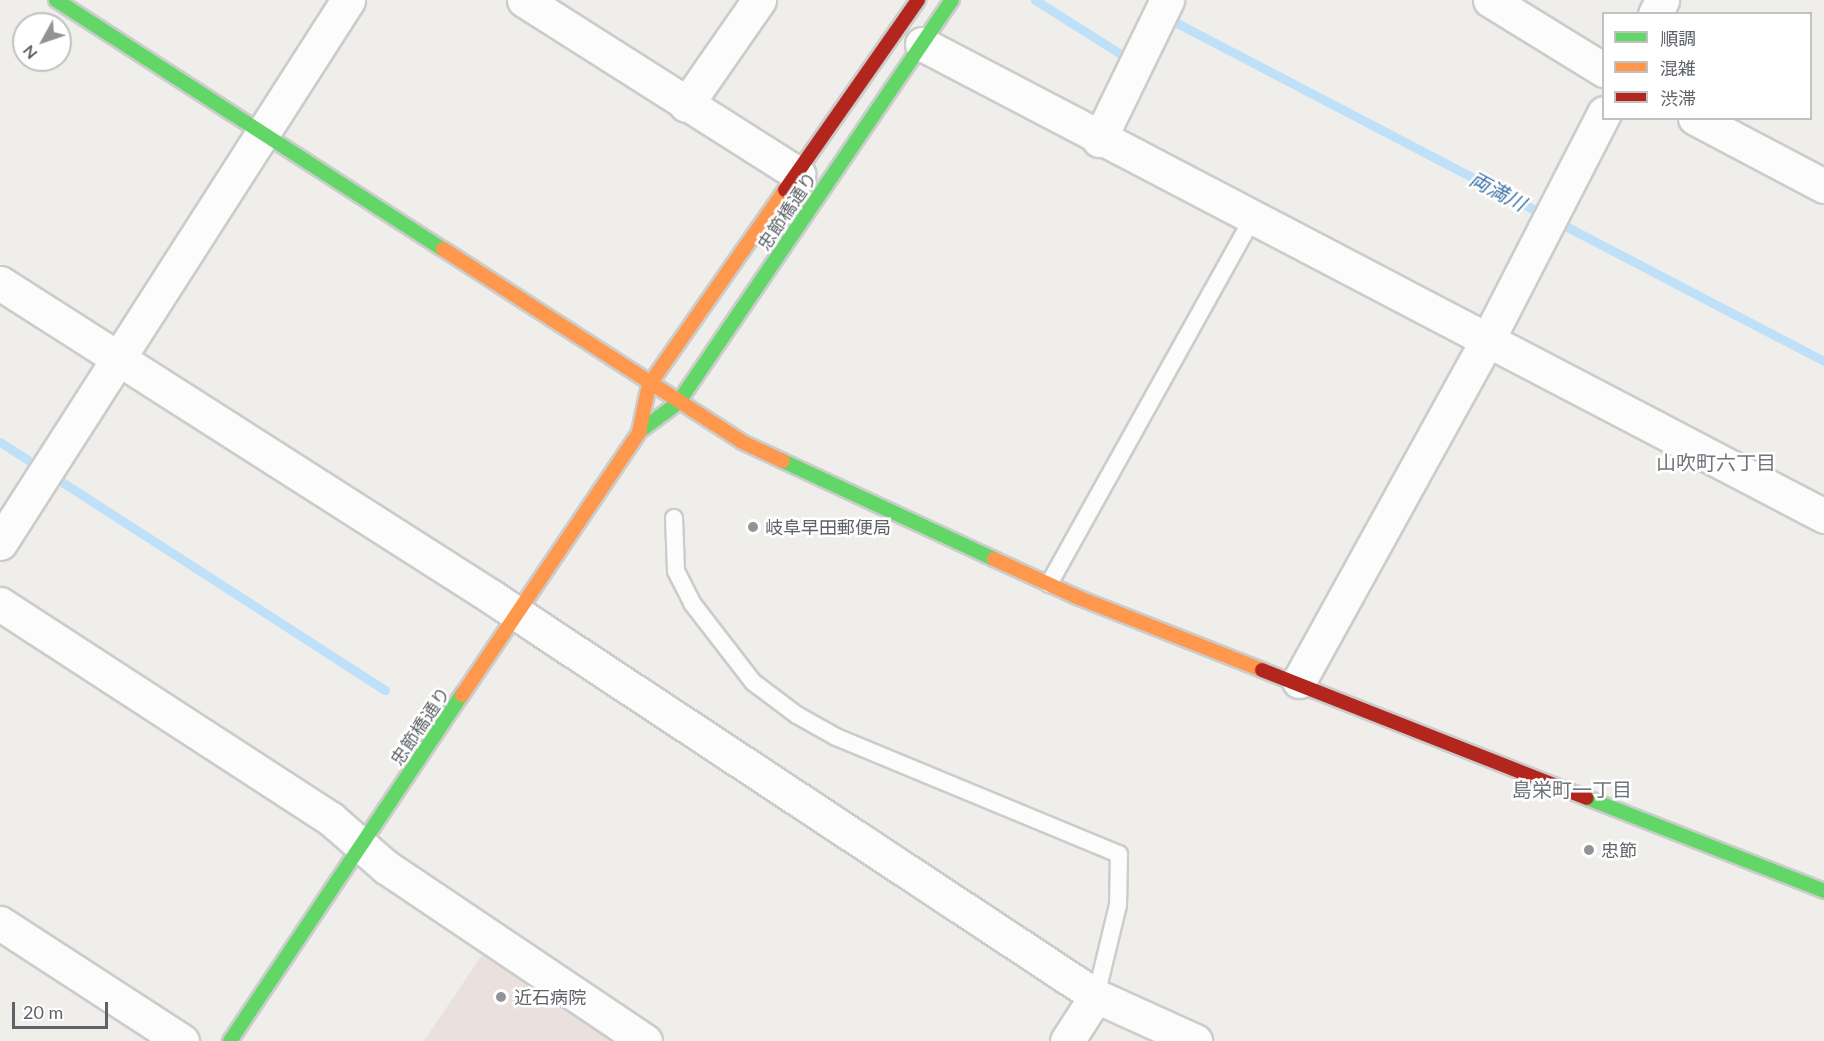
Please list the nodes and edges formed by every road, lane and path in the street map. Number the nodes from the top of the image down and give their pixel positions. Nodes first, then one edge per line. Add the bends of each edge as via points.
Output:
1 (56, 0) edge
2 (348, 0) edge
3 (524, 0) edge
4 (759, 0) edge
5 (918, 0) edge
6 (952, 0) edge
7 (1167, 0) edge
8 (1490, 0) edge
9 (922, 44) junction
10 (1602, 69) edge
11 (686, 105) junction
12 (1602, 117) edge
13 (1699, 120) edge
14 (261, 131) junction
15 (1099, 140) junction
16 (798, 174) junction
17 (1824, 186) edge
18 (1252, 219) junction
19 (0, 283) edge
20 (1488, 339) junction
21 (117, 358) junction
22 (649, 385) junction
23 (678, 403) junction
24 (639, 432) junction
25 (1824, 516) edge
26 (674, 518) dead end
27 (0, 543) edge
28 (1049, 584) junction
29 (0, 604) edge
30 (517, 614) junction
31 (1299, 681) junction
32 (361, 845) junction
33 (1824, 891) edge
34 (0, 923) edge
35 (1096, 996) junction
36 (182, 1041) edge
37 (230, 1041) edge
38 (645, 1041) edge
39 (1067, 1041) edge
40 (1195, 1041) edge

1 - 14 street
2 - 14 street
3 - 11 street
4 - 11 street
5 - 16 street, 忠節橋通り
6 - 9 street, 忠節橋通り
7 - 15 street
8 - 10 street
9 - 15 street
9 - 23 street, 忠節橋通り
11 - 16 street
12 - 20 street
13 - 17 street
14 - 21 street
14 - 22 street
15 - 18 street
16 - 22 street, 忠節橋通り
18 - 20 street
18 - 28 lane
19 - 21 street
20 - 25 street
20 - 31 street
21 - 27 street
21 - 30 street
22 - 23 street
22 - 24 street, 忠節橋通り
23 - 24 street, 忠節橋通り
23 - 28 street via 742,442
24 - 30 street, 忠節橋通り
26 - 35 lane via 676,571 692,603 753,682 779,702 836,737 1119,855 1118,905
28 - 31 street
29 - 32 street via 331,819
30 - 32 street, 忠節橋通り
30 - 35 street
31 - 33 street via 1459,750
32 - 37 street, 忠節橋通り
32 - 38 street via 386,867
34 - 36 street
35 - 39 street
35 - 40 street

